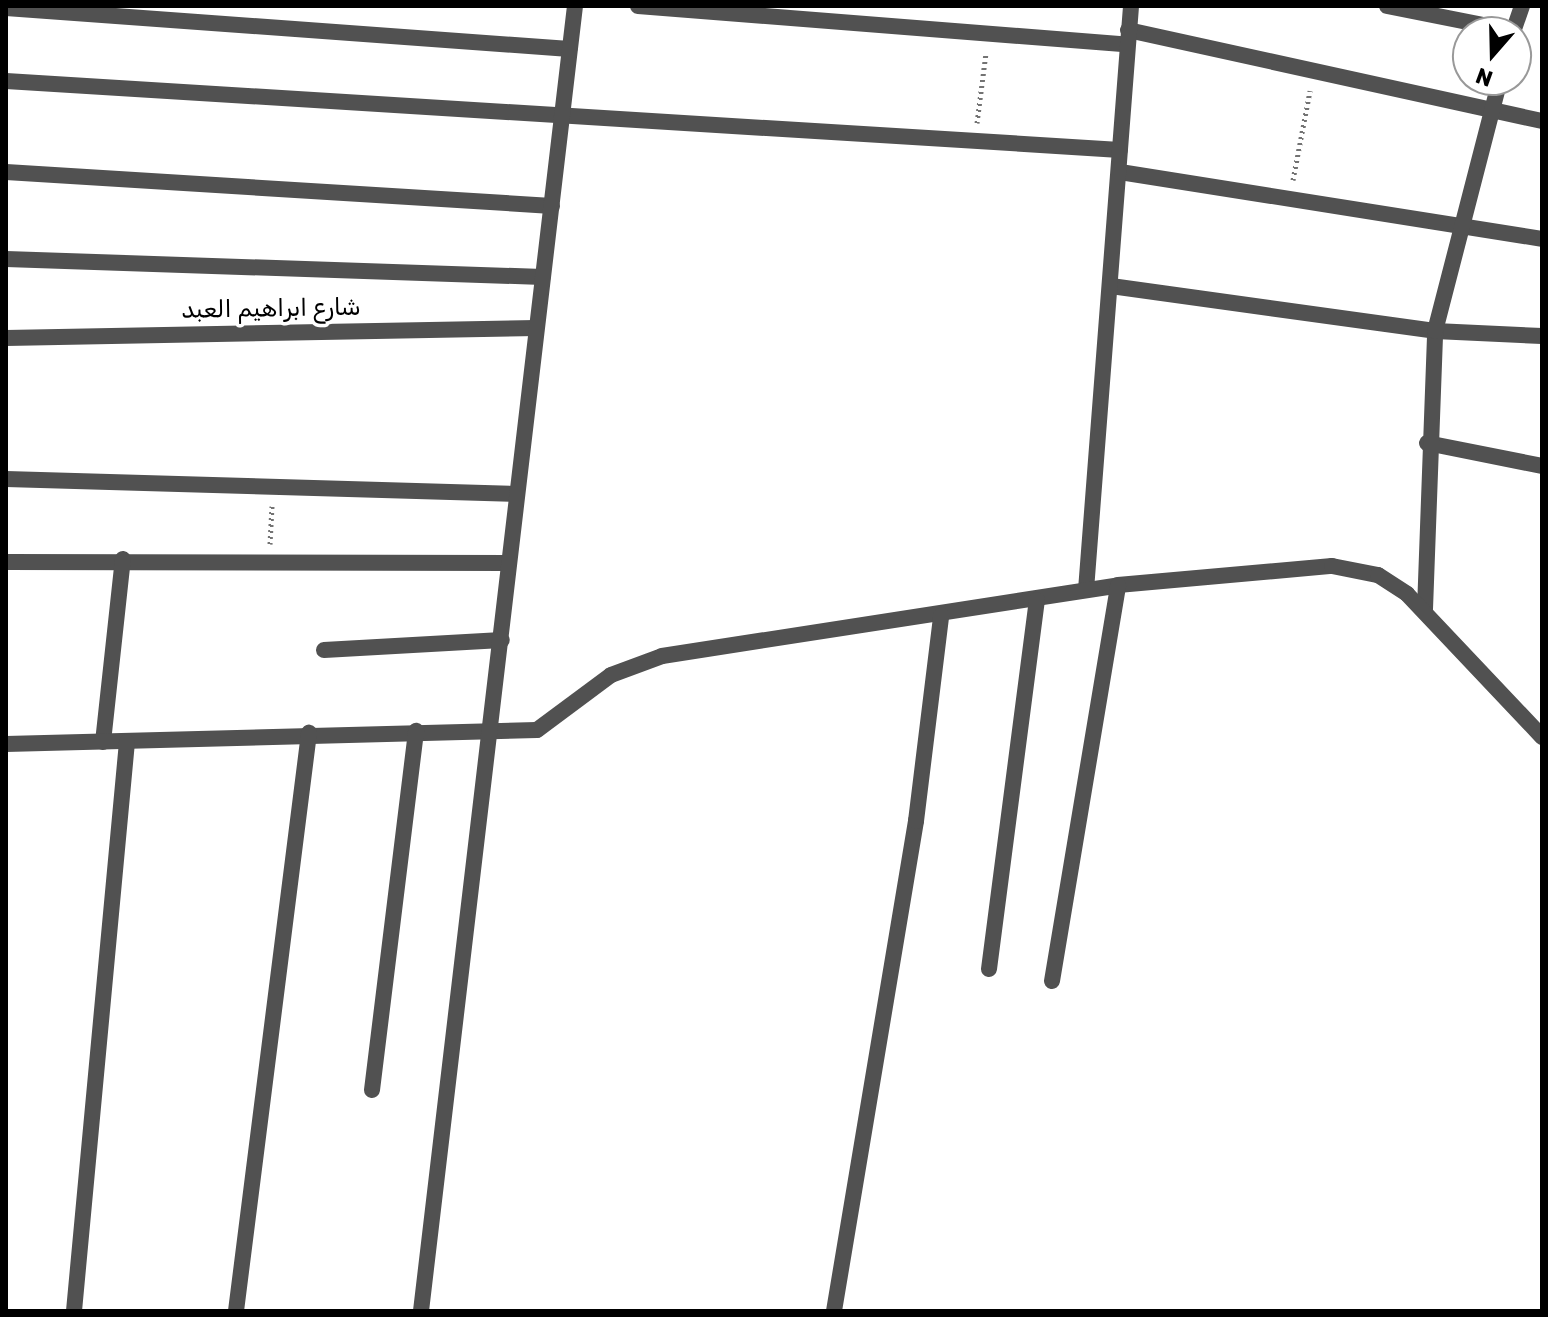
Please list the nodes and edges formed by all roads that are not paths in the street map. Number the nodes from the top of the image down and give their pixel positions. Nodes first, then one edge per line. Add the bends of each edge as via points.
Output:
1 (575, 6) edge
2 (638, 6) edge
3 (1131, 6) edge
4 (1387, 6) edge
5 (6, 8) edge
6 (1452, 19) edge
7 (1127, 37) junction
8 (570, 49) junction
9 (6, 81) edge
10 (1495, 96) edge
11 (1491, 110) junction
12 (561, 118) junction
13 (1542, 121) edge
14 (1120, 150) junction
15 (6, 172) edge
16 (1120, 172) junction
17 (552, 206) junction
18 (1462, 222) junction
19 (1542, 239) edge
20 (6, 259) edge
21 (543, 277) junction
22 (1111, 286) junction
23 (536, 328) junction
24 (1435, 331) junction
25 (1542, 336) edge
26 (6, 338) edge
27 (1427, 443) junction
28 (1542, 466) edge
29 (6, 479) edge
30 (517, 494) junction
31 (123, 559) junction
32 (6, 562) edge
33 (509, 563) junction
34 (1118, 585) junction
35 (1086, 590) junction
36 (1037, 600) junction
37 (1425, 609) junction
38 (941, 616) junction
39 (502, 640) junction
40 (324, 650) dead end
41 (416, 731) junction
42 (492, 732) junction
43 (309, 733) junction
44 (1542, 737) edge
45 (103, 742) junction
46 (127, 742) junction
47 (6, 744) edge
48 (989, 969) dead end
49 (1052, 981) dead end
50 (372, 1090) dead end
51 (74, 1311) edge
52 (236, 1311) edge
53 (421, 1311) edge
54 (834, 1311) edge

1 - 8 street
2 - 7 street via 989,34
3 - 7 street
4 - 6 street
5 - 8 street
7 - 11 street via 1315,67
7 - 14 street
8 - 12 street
9 - 12 street
10 - 11 street
11 - 13 street
11 - 18 street
12 - 14 street
12 - 17 street
14 - 16 street
15 - 17 street
16 - 18 street
16 - 22 street
17 - 21 street
18 - 19 street
18 - 24 street
20 - 21 street
21 - 23 street
22 - 24 street
22 - 35 street
23 - 26 street, شارع ابراهيم العبد
23 - 30 street
24 - 25 street
24 - 27 street
27 - 28 street
27 - 37 street
29 - 30 street
30 - 33 street
31 - 32 street
31 - 33 street
31 - 45 street
33 - 39 street
34 - 35 street
34 - 37 street via 1348,567 1378,575
34 - 49 street
35 - 36 street
36 - 38 street
36 - 48 street
37 - 44 street
38 - 42 street via 662,656 598,683 548,726
38 - 54 street via 916,821
39 - 40 street
39 - 42 street
41 - 42 street
41 - 43 street
41 - 50 street
42 - 53 street
43 - 46 street
43 - 52 street
45 - 46 street
45 - 47 street
46 - 51 street

